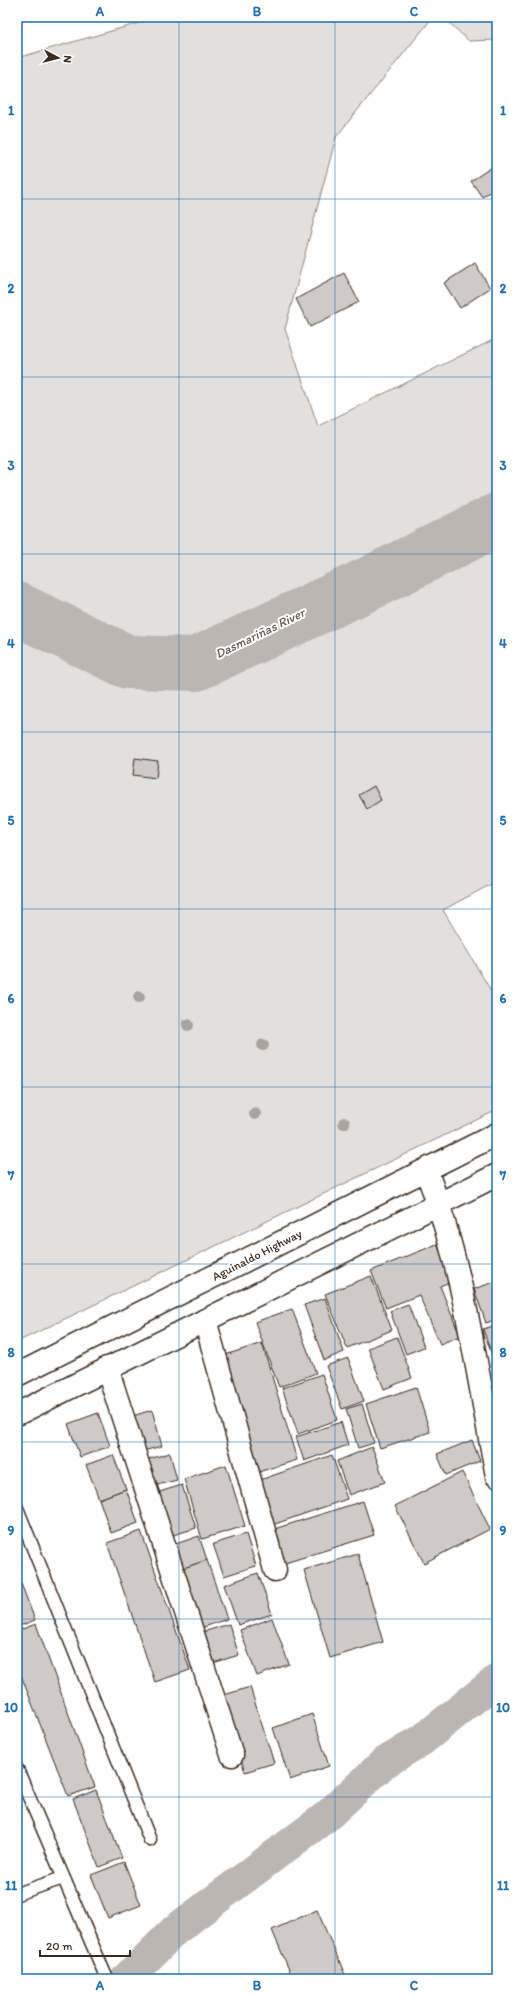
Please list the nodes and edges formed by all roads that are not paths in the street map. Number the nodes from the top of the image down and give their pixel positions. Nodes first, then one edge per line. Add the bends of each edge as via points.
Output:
1 (497, 1134) edge
2 (426, 1170) junction
3 (497, 1175) edge
4 (439, 1204) junction
5 (205, 1320) junction
6 (107, 1368) junction
7 (17, 1375) edge
8 (17, 1414) edge
9 (497, 1476) edge
10 (17, 1508) edge
11 (275, 1570) dead end
12 (232, 1755) dead end
13 (17, 1769) edge
14 (150, 1840) dead end
15 (62, 1878) junction
16 (17, 1894) edge
17 (107, 1979) edge

1 - 2 main road, Aguinaldo Highway
2 - 4 main road
2 - 7 main road, Aguinaldo Highway
3 - 4 main road
4 - 5 main road
4 - 9 main road via 460,1282
5 - 6 main road
5 - 11 main road
6 - 8 main road
6 - 12 main road
10 - 14 lane
13 - 15 lane
15 - 16 lane
15 - 17 lane

